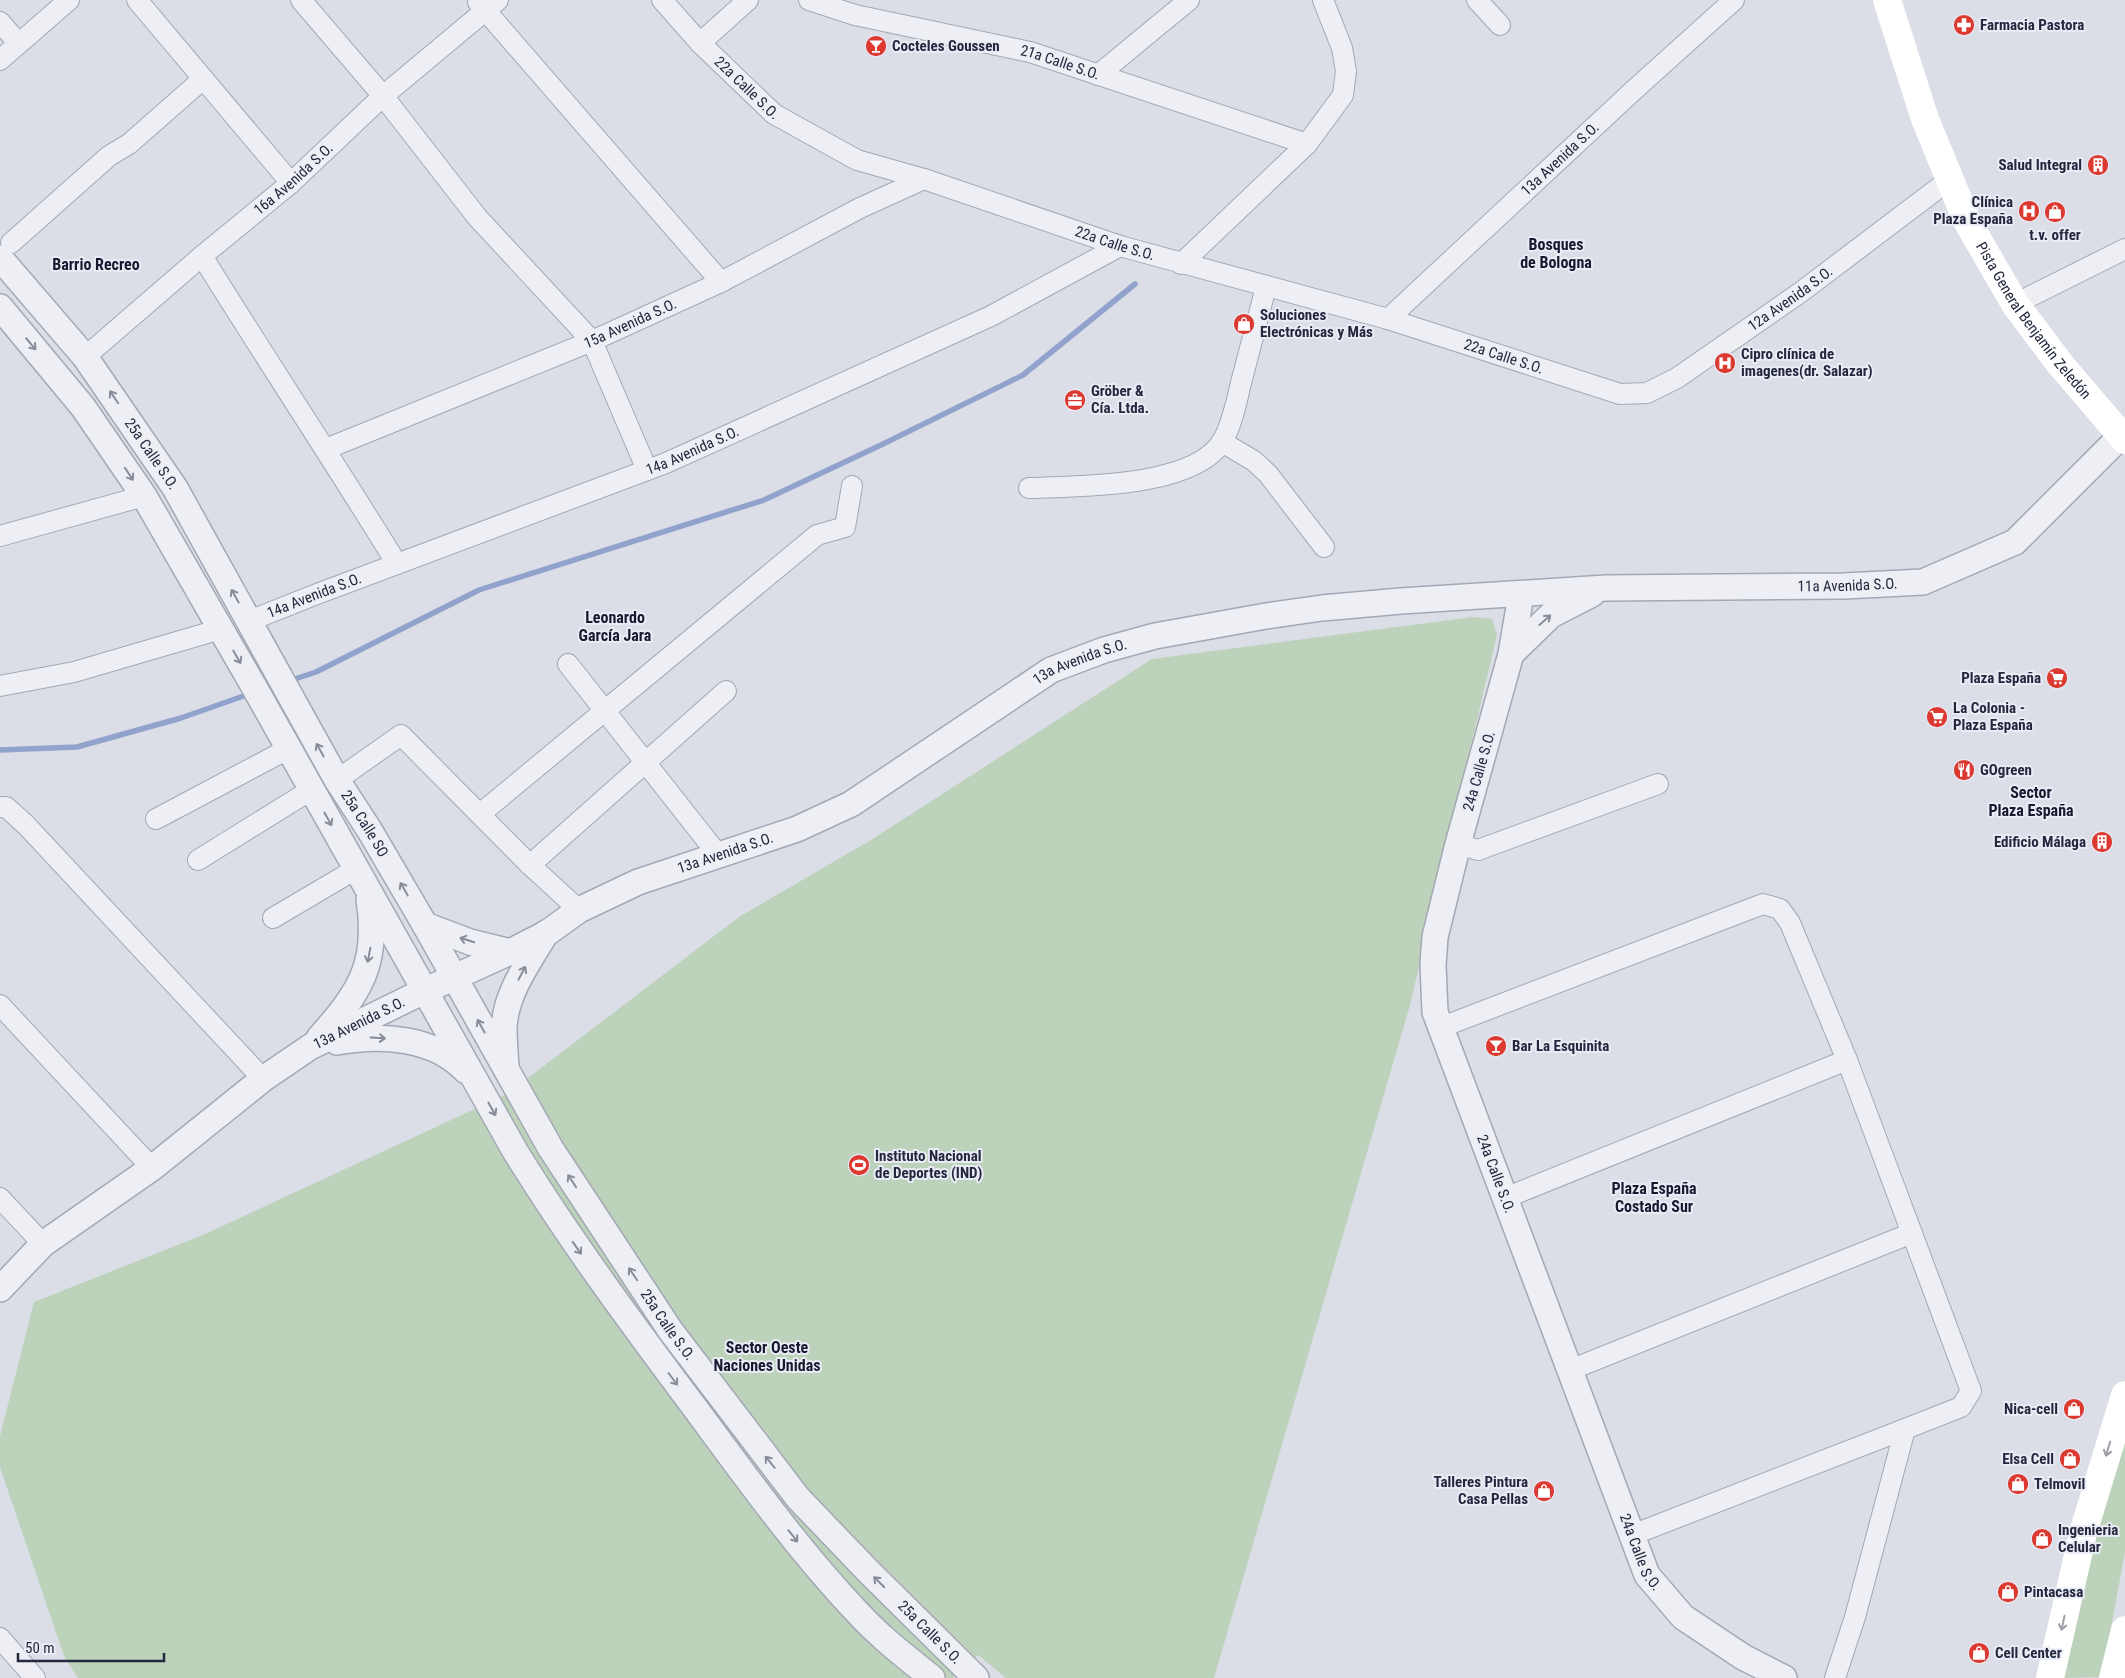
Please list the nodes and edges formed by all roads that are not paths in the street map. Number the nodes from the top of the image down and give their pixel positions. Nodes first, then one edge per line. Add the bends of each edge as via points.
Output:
1 (69, 0) edge
2 (137, 0) edge
3 (301, 0) edge
4 (662, 0) edge
5 (748, 0) edge
6 (809, 0) edge
7 (1189, 0) edge
8 (1323, 0) edge
9 (1477, 0) edge
10 (1734, 0) edge
11 (1887, 0) edge
12 (486, 3) edge
13 (0, 22) edge
14 (1500, 25) dead end
15 (18, 43) junction
16 (700, 43) junction
17 (0, 60) edge
18 (1098, 75) junction
19 (203, 79) junction
20 (383, 96) junction
21 (1307, 144) junction
22 (924, 179) junction
23 (1949, 180) junction
24 (291, 183) junction
25 (1120, 246) junction
26 (2125, 249) edge
27 (6, 251) edge
28 (202, 256) junction
29 (1181, 264) junction
30 (721, 282) junction
31 (1266, 287) junction
32 (2014, 304) junction
33 (0, 307) edge
34 (1388, 319) junction
35 (592, 341) junction
36 (85, 356) junction
37 (1620, 394) joint
38 (2124, 437) edge
39 (1222, 442) junction
40 (326, 449) junction
41 (647, 470) junction
42 (852, 486) dead end
43 (1029, 488) dead end
44 (144, 496) junction
45 (0, 536) edge
46 (1324, 547) dead end
47 (397, 564) junction
48 (1606, 588) junction
49 (1521, 595) junction
50 (249, 621) junction
51 (221, 629) junction
52 (1511, 654) junction
53 (568, 664) dead end
54 (276, 669) joint
55 (253, 685) joint
56 (0, 686) edge
57 (726, 691) dead end
58 (605, 711) junction
59 (288, 749) junction
60 (646, 762) junction
61 (337, 780) junction
62 (1658, 784) dead end
63 (311, 790) junction
64 (3, 807) edge
65 (480, 814) junction
66 (156, 820) dead end
67 (1458, 844) junction
68 (720, 856) junction
69 (198, 860) dead end
70 (530, 865) junction
71 (362, 879) junction
72 (579, 910) junction
73 (273, 918) dead end
74 (425, 925) junction
75 (547, 933) junction
76 (510, 952) junction
77 (454, 977) junction
78 (424, 991) junction
79 (0, 1005) edge
80 (1442, 1027) junction
81 (310, 1047) junction
82 (1847, 1060) junction
83 (506, 1071) junction
84 (263, 1079) junction
85 (477, 1083) junction
86 (152, 1168) junction
87 (0, 1198) edge
88 (1505, 1198) junction
89 (1912, 1233) junction
90 (43, 1244) junction
91 (0, 1289) edge
92 (1570, 1370) junction
93 (2125, 1395) edge
94 (1905, 1429) junction
95 (798, 1498) junction
96 (777, 1516) junction
97 (1632, 1535) junction
98 (2125, 1630) edge
99 (0, 1638) edge
100 (35, 1678) edge
101 (932, 1678) edge
102 (976, 1678) edge
103 (1784, 1678) edge
104 (1834, 1678) edge
105 (2050, 1678) edge
106 (2113, 1678) edge

1 - 15 street
2 - 19 street
3 - 20 street
4 - 16 street, 22a Calle S.O.
5 - 16 street
6 - 18 street, 21a Calle S.O. via 854,15 1030,52
7 - 18 street
8 - 21 street via 1342,48 1346,71 1343,95
9 - 14 street
10 - 34 street, 13a Avenida S.O.
11 - 23 main road, Pista General Benjamín Zeledón via 1925,119
12 - 20 street, 16a Avenida S.O.
12 - 30 street
13 - 15 street
15 - 17 street
16 - 22 street, 22a Calle S.O. via 774,114 857,160
18 - 21 street, 21a Calle S.O.
19 - 24 street
19 - 27 street via 129,144 109,156
20 - 24 street, 16a Avenida S.O.
20 - 35 street via 477,217
21 - 29 street
22 - 25 street, 22a Calle S.O.
22 - 30 street, 15a Avenida S.O. via 860,208
23 - 32 main road, Pista General Benjamín Zeledón via 1967,221
23 - 37 street, 12a Avenida S.O. via 1801,292 1677,378 1648,393
24 - 28 street, 16a Avenida S.O.
25 - 29 street, 22a Calle S.O.
25 - 41 street, 14a Avenida S.O. via 991,316
26 - 32 street
27 - 36 street, 25a Calle S.O.
28 - 36 street, 16a Avenida S.O.
28 - 40 street
29 - 31 street, 22a Calle S.O.
30 - 35 street, 15a Avenida S.O.
31 - 34 street, 22a Calle S.O.
31 - 39 street via 1232,416
32 - 38 main road, Pista General Benjamín Zeledón via 2060,364
33 -> 44 street, 25a Calle S.O. via 83,407
34 - 37 street, 22a Calle S.O.
35 - 40 street, 15a Avenida S.O.
35 - 41 street
50 -> 36 street, 25a Calle S.O. via 175,488
38 - 48 street, 11a Avenida S.O. via 2015,542 1923,582 1844,586
39 - 43 street via 1202,461 1141,481
39 - 46 street via 1254,460 1268,474
40 - 47 street
41 - 47 street, 14a Avenida S.O.
42 - 58 street via 845,527 817,535
44 - 45 street
44 - 51 street, 25a Calle S.O.
47 - 50 street, 14a Avenida S.O.
48 - 49 street, 11a Avenida S.O.
52 -> 48 street via 1550,615
49 - 52 street, 24a Calle S.O.
49 - 68 street, 13a Avenida S.O. via 1401,601 1275,614 1155,636 1104,650 1052,670 851,804
50 - 54 street, 25a Calle S.O.
51 -> 55 street, 25a Calle S.O.
51 - 56 street via 74,672
52 - 67 street, 24a Calle S.O.
53 - 58 street
61 -> 54 street, 25a Calle SO
55 - 59 street, 25a Calle SO
57 - 60 street
58 - 60 street
58 - 65 street
59 - 63 street, 25a Calle SO
59 - 66 street
60 - 68 street
60 - 70 street
61 - 65 street via 401,735
74 -> 61 street, 25a Calle SO
62 - 67 street via 1478,850
63 - 69 street
63 -> 71 street, 25a Calle SO
64 - 84 street via 26,825
65 - 70 street
67 - 80 street, 24a Calle S.O. via 1435,937 1435,1012
68 - 72 street, 13a Avenida S.O. via 638,882
70 - 72 street
71 - 73 street
71 - 78 street, 25a Calle SO
71 -> 81 street via 372,938 366,970 355,994
72 - 75 street, 13a Avenida S.O.
76 -> 74 street via 470,942
74 - 77 street, 25a Calle SO
75 - 76 street, 13a Avenida S.O.
83 -> 75 street via 504,1026 510,998
76 - 77 street, 13a Avenida S.O.
77 - 78 street, 13a Avenida S.O.
83 -> 77 street, 25a Calle S.O.
78 - 81 street, 13a Avenida S.O.
78 - 85 street, 25a Calle S.O.
79 - 86 street
80 - 82 street via 1763,904 1780,909 1790,923
80 - 88 street, 24a Calle S.O.
81 - 84 street, 13a Avenida S.O.
81 -> 85 street via 362,1037 402,1040 433,1048 449,1057
82 - 88 street
82 - 89 street
95 -> 83 street, 25a Calle S.O. via 670,1330 551,1149
84 - 86 street, 13a Avenida S.O.
85 -> 96 street, 25a Calle S.O. via 553,1212
86 - 90 street, 13a Avenida S.O.
87 - 90 street
88 - 92 street, 24a Calle S.O.
89 - 92 street
89 - 94 street via 1971,1391 1960,1407
90 - 91 street, 13a Avenida S.O.
92 - 97 street, 24a Calle S.O.
93 -> 105 main road via 2083,1533
94 - 97 street
94 - 104 street via 1855,1617
95 - 96 street
102 -> 95 street, 25a Calle S.O.
96 -> 101 street, 25a Calle S.O. via 858,1614
97 - 103 street, 24a Calle S.O. via 1647,1575 1683,1617 1743,1657
98 - 106 main road
99 - 100 street

